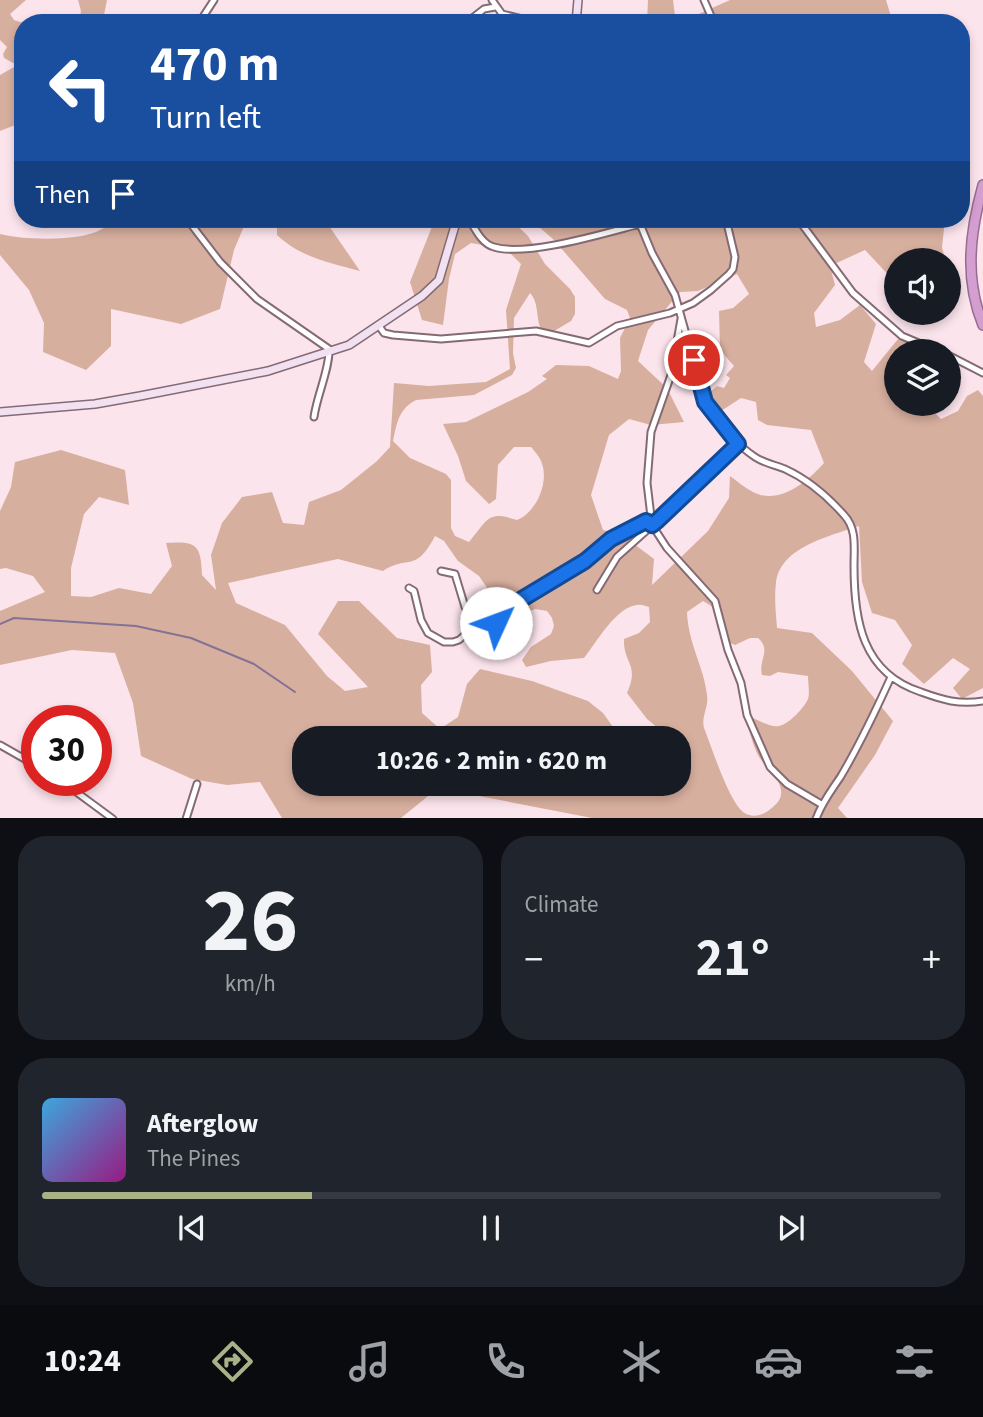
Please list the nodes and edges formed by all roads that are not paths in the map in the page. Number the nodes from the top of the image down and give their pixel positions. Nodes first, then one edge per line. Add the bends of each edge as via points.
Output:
1 (494, 3) edge
2 (478, 14) edge
3 (983, 185) edge
4 (194, 228) edge
5 (454, 228) edge
6 (476, 228) edge
7 (613, 228) edge
8 (642, 228) edge
9 (729, 228) edge
10 (805, 228) edge
11 (680, 312) junction
12 (983, 325) edge
13 (379, 326) junction
14 (909, 339) edge
15 (329, 349) junction
16 (961, 362) edge
17 (983, 373) edge
18 (0, 412) edge
19 (314, 417) dead end
20 (738, 444) junction
21 (652, 525) junction
22 (441, 571) dead end
23 (409, 588) dead end
24 (597, 590) dead end
25 (467, 610) junction
26 (459, 615) dead end
27 (496, 618) junction
28 (484, 621) junction
29 (496, 651) dead end
30 (891, 677) junction
31 (983, 701) edge
32 (0, 746) edge
33 (21, 757) edge
34 (197, 784) dead end
35 (82, 796) edge
36 (821, 804) junction
37 (113, 818) edge
38 (186, 818) edge
39 (816, 818) edge

1 - 2 street
3 - 12 highway via 971,242 971,272
4 - 15 street via 257,299
5 - 13 street via 439,280
6 - 7 street via 492,247 506,249 539,248
8 - 11 street
9 - 11 street via 733,269
10 - 14 street via 853,293
11 - 13 street via 617,326 589,343 536,331 429,338 384,333
11 - 20 street via 705,402
11 - 21 street via 671,375 651,432 648,483
13 - 15 street via 348,345
15 - 18 street via 268,371 95,404
15 - 19 street via 330,363
16 - 17 street
20 - 21 street
20 - 30 street via 756,458 807,482 850,523 859,626 877,664
21 - 24 street via 617,557
21 - 27 street via 646,521 611,539
21 - 36 street via 715,601 747,715 770,767
22 - 25 street via 455,574
23 - 28 street via 414,591 424,627 438,640 459,640
25 - 26 street
25 - 28 street via 476,622
27 - 28 street
27 - 29 street
30 - 31 street via 943,701
30 - 36 street via 869,726
32 - 33 street
34 - 38 street
35 - 37 street
36 - 39 street

